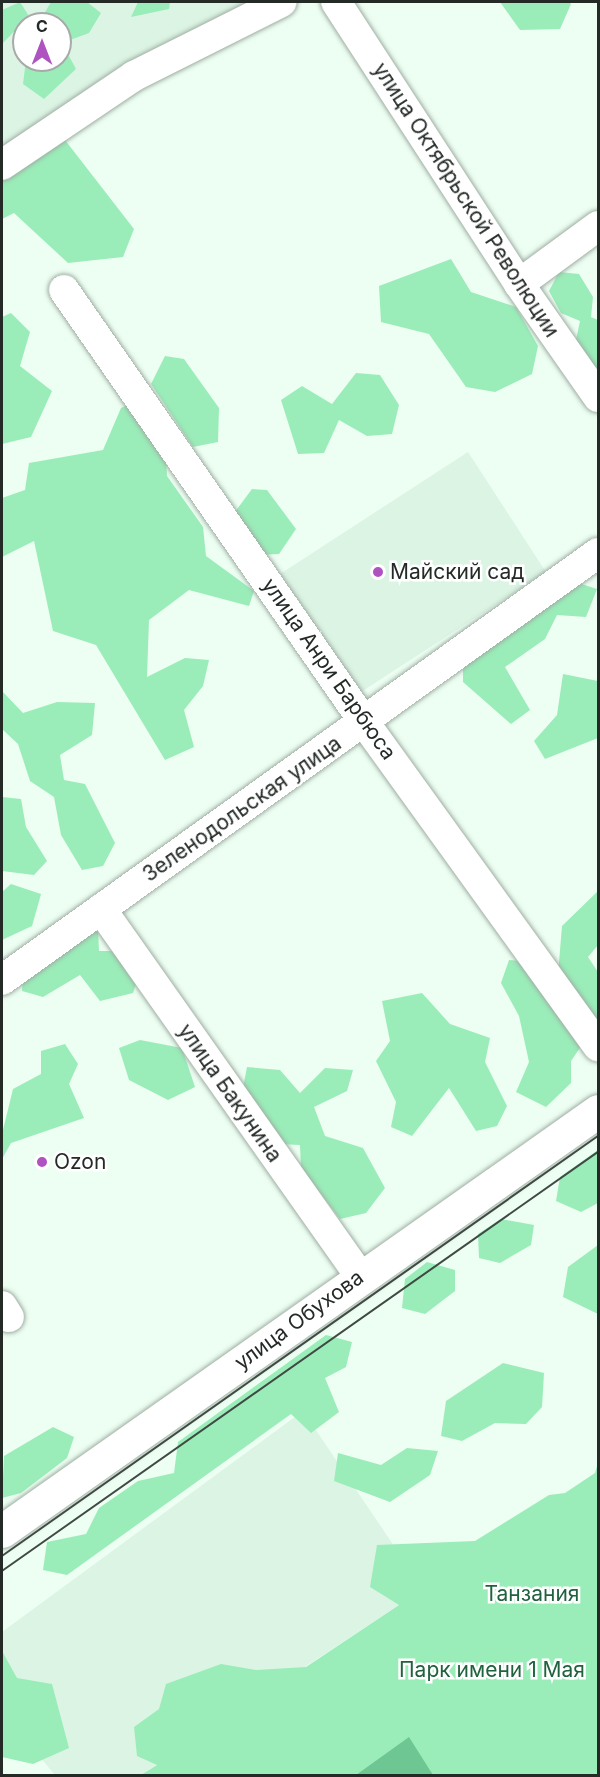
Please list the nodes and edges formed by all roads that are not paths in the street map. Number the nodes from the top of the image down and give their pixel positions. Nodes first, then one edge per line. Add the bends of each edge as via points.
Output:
1 (282, 2) edge
2 (336, 2) edge
3 (2, 165) edge
4 (598, 225) edge
5 (519, 284) junction
6 (64, 290) dead end
7 (598, 397) edge
8 (598, 553) edge
9 (364, 722) junction
10 (101, 909) junction
11 (2, 980) edge
12 (598, 1046) edge
13 (598, 1111) edge
14 (360, 1276) junction
15 (2, 1531) edge

1 - 3 street via 134,76
2 - 5 street, улица Октябрьской Революции
4 - 5 street
5 - 7 street, улица Октябрьской Революции
6 - 9 street, улица Анри Барбюса
8 - 9 street, Зеленодольская улица
9 - 10 street, Зеленодольская улица
9 - 12 street, улица Анри Барбюса
10 - 11 street, Зеленодольская улица
10 - 14 street, улица Бакунина
13 - 14 street, улица Обухова
14 - 15 street, улица Обухова

